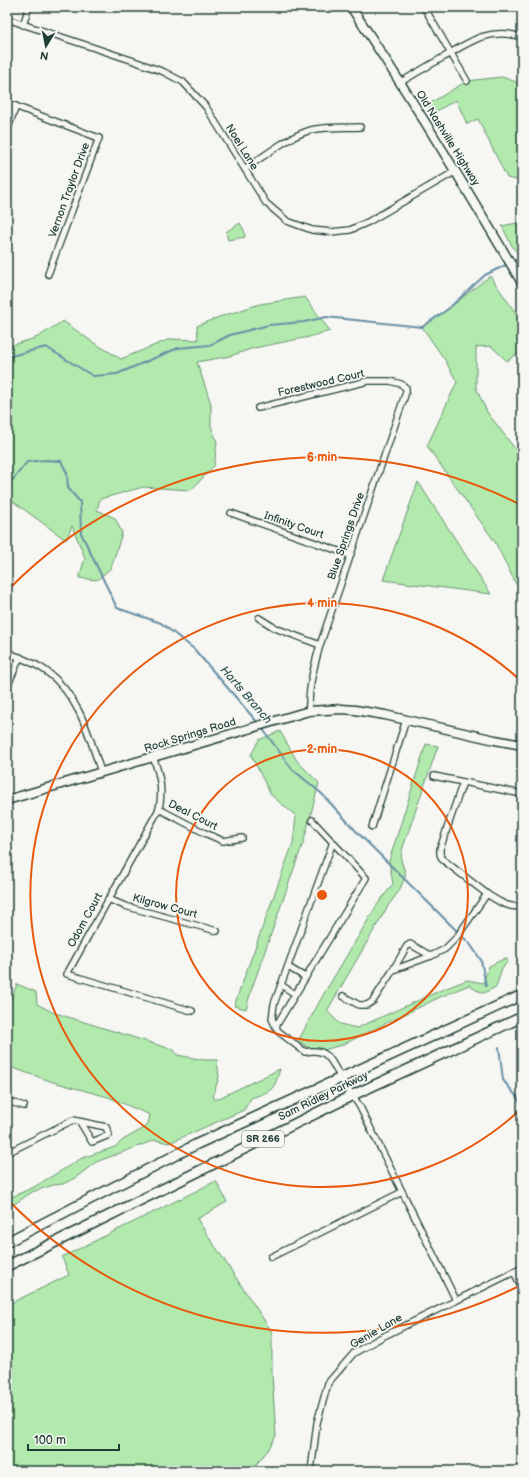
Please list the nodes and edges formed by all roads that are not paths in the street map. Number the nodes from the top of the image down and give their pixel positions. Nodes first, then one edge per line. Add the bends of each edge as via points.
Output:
1 (29, 7) edge
2 (351, 7) edge
3 (424, 7) edge
4 (7, 19) edge
5 (23, 25) junction
6 (522, 37) edge
7 (450, 53) junction
8 (467, 80) dead end
9 (401, 82) junction
10 (7, 103) edge
11 (16, 106) junction
12 (360, 127) dead end
13 (7, 131) edge
14 (245, 169) junction
15 (456, 171) junction
16 (48, 274) dead end
17 (522, 283) edge
18 (406, 392) joint
19 (258, 408) dead end
20 (231, 513) dead end
21 (350, 555) junction
22 (259, 618) dead end
23 (320, 644) junction
24 (7, 652) edge
25 (20, 657) junction
26 (7, 687) edge
27 (309, 710) junction
28 (406, 720) junction
29 (522, 745) edge
30 (153, 757) junction
31 (101, 772) junction
32 (434, 776) dead end
33 (463, 782) junction
34 (522, 794) edge
35 (7, 800) edge
36 (159, 809) junction
37 (312, 820) dead end
38 (372, 827) dead end
39 (242, 838) dead end
40 (333, 842) junction
41 (487, 894) junction
42 (108, 899) junction
43 (522, 906) edge
44 (217, 931) dead end
45 (431, 956) junction
46 (288, 967) junction
47 (393, 970) junction
48 (305, 977) junction
49 (281, 986) junction
50 (295, 994) junction
51 (522, 995) edge
52 (343, 996) dead end
53 (192, 1011) dead end
54 (521, 1017) edge
55 (276, 1026) junction
56 (340, 1078) junction
57 (353, 1095) junction
58 (7, 1101) edge
59 (24, 1106) dead end
60 (80, 1122) junction
61 (7, 1153) edge
62 (402, 1192) junction
63 (7, 1242) edge
64 (271, 1257) dead end
65 (7, 1266) edge
66 (522, 1268) edge
67 (514, 1272) junction
68 (522, 1288) edge
69 (456, 1300) junction
70 (311, 1471) edge

1 - 5 street
2 - 9 street, Old Nashville Highway
3 - 7 street
4 - 5 street, Noel Lane
5 - 14 street, Noel Lane via 134,61 183,82 206,107
6 - 7 street via 494,34 474,39
7 - 8 street
7 - 9 street
9 - 15 street, Old Nashville Highway
10 - 11 street, Vernon Traylor Drive
11 - 13 street
11 - 16 street, Vernon Traylor Drive via 99,138
12 - 14 street via 306,132
14 - 15 street, Noel Lane via 266,203 286,221 312,230 331,232 350,230 368,222
15 - 17 street, Old Nashville Highway
18 - 19 street, Forestwood Court via 406,388 401,384 368,381
18 - 21 street, Blue Springs Drive
20 - 21 street, Infinity Court
21 - 23 street, Blue Springs Drive
22 - 23 street via 275,628
23 - 27 street, Blue Springs Drive via 310,680
24 - 25 street
25 - 26 street
25 - 31 street via 47,672 68,692 81,713
27 - 28 street, Rock Springs Road via 346,709
27 - 30 street, Rock Springs Road
28 - 29 street, Rock Springs Road
28 - 38 street
30 - 31 street, Rock Springs Road
30 - 36 street, Odom Court via 162,788
31 - 35 street, Rock Springs Road
32 - 33 street
33 - 34 street
33 - 41 street via 440,854 442,859
36 - 39 street, Deal Court via 223,841
36 - 42 street, Odom Court
37 - 40 street
40 - 46 street
40 - 48 street via 366,878
41 - 43 street via 502,904
41 - 45 street via 456,938 445,949
42 - 44 street, Kilgrow Court
42 - 53 street, Odom Court via 67,974
45 - 47 street
45 - 47 street via 410,944
46 - 48 street
46 - 49 street
47 - 52 street via 373,1001 367,1005 359,1005
48 - 50 street
49 - 50 street
49 - 55 street via 272,1018
50 - 55 street
51 - 56 main road, Sam Ridley Parkway / SR 266
54 - 57 main road, Sam Ridley Parkway / SR 266
55 - 56 street via 278,1032 305,1052 314,1050 325,1054
56 - 57 street
56 - 63 main road, Sam Ridley Parkway / SR 266 via 196,1144
57 - 62 street
57 - 65 main road, Sam Ridley Parkway / SR 266
58 - 59 street
60 - 60 street via 106,1127 109,1135 92,1142
60 - 61 street via 73,1120
62 - 64 street
62 - 69 street
66 - 67 street, Genie Lane
67 - 68 street
67 - 69 street, Genie Lane
69 - 70 street, Genie Lane via 354,1354 328,1383 317,1423

